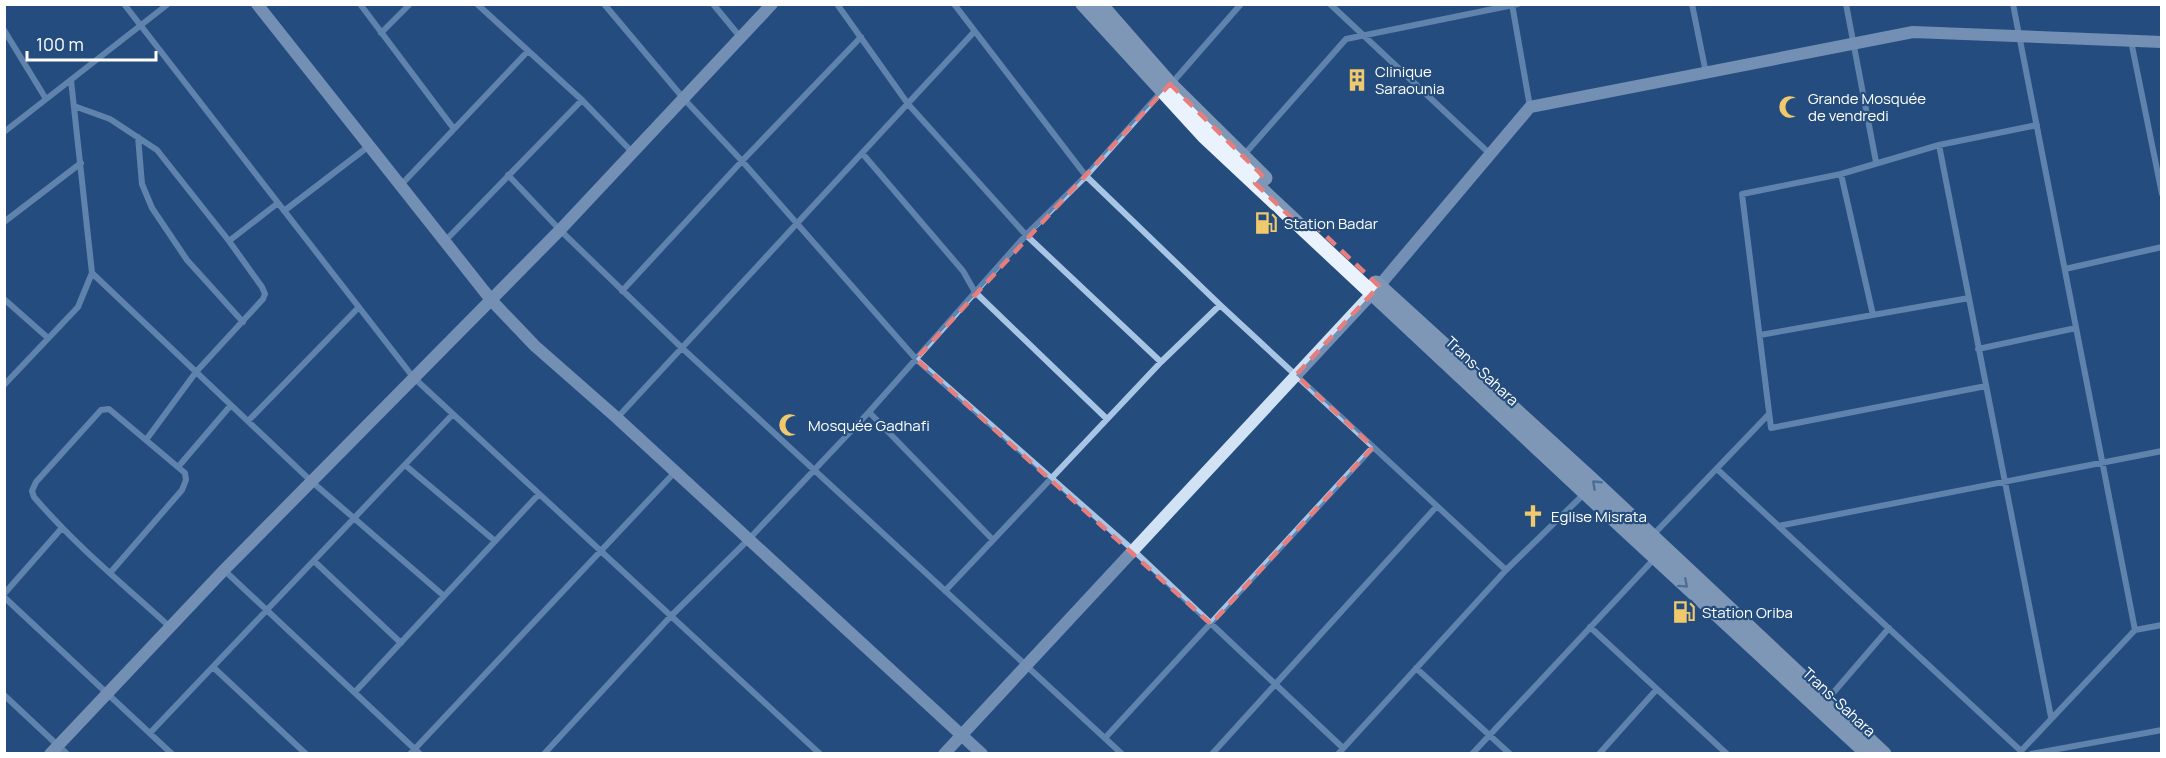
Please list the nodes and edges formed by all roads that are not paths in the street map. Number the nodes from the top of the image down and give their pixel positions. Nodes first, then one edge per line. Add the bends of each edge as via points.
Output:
1 (124, 4) edge
2 (168, 4) edge
3 (257, 4) edge
4 (360, 4) edge
5 (410, 4) edge
6 (477, 4) edge
7 (604, 4) edge
8 (713, 4) edge
9 (772, 4) edge
10 (837, 4) edge
11 (954, 4) edge
12 (1083, 4) edge
13 (1100, 4) edge
14 (1241, 4) edge
15 (1330, 4) edge
16 (1692, 4) edge
17 (1846, 4) edge
18 (2013, 4) edge
19 (1514, 5) edge
20 (140, 26) junction
21 (4, 30) edge
22 (974, 32) junction
23 (381, 33) junction
24 (1364, 36) junction
25 (861, 37) junction
26 (741, 38) junction
27 (2020, 38) junction
28 (2132, 41) junction
29 (2162, 42) edge
30 (1854, 44) junction
31 (528, 51) junction
32 (1706, 73) junction
33 (70, 80) junction
34 (1166, 88) junction
35 (46, 99) junction
36 (684, 99) junction
37 (582, 100) junction
38 (908, 104) junction
39 (74, 106) junction
40 (1530, 107) junction
41 (2037, 125) junction
42 (454, 129) junction
43 (4, 132) edge
44 (138, 137) junction
45 (1939, 145) junction
46 (370, 146) junction
47 (633, 153) junction
48 (862, 153) junction
49 (1490, 154) junction
50 (1242, 157) junction
51 (742, 160) junction
52 (81, 162) junction
53 (1876, 162) junction
54 (1841, 174) junction
55 (508, 175) junction
56 (1086, 176) junction
57 (1258, 179) junction
58 (401, 185) junction
59 (2162, 194) edge
60 (278, 203) junction
61 (284, 211) junction
62 (4, 222) edge
63 (797, 223) junction
64 (560, 230) junction
65 (1026, 235) junction
66 (229, 241) junction
67 (445, 241) junction
68 (2162, 247) edge
69 (2065, 269) junction
70 (92, 273) junction
71 (1375, 289) junction
72 (622, 291) junction
73 (975, 292) junction
74 (1969, 298) junction
75 (4, 299) edge
76 (492, 301) junction
77 (1220, 305) junction
78 (359, 307) junction
79 (1873, 315) junction
80 (243, 322) junction
81 (2076, 328) junction
82 (1760, 335) junction
83 (48, 338) junction
84 (682, 348) junction
85 (1978, 349) junction
86 (916, 359) junction
87 (1161, 362) junction
88 (196, 372) junction
89 (1296, 375) junction
90 (413, 377) junction
91 (4, 385) edge
92 (1986, 386) junction
93 (231, 405) junction
94 (869, 412) junction
95 (453, 414) junction
96 (1769, 414) junction
97 (617, 418) junction
98 (1107, 419) junction
99 (248, 421) junction
100 (146, 440) junction
101 (1373, 447) junction
102 (2162, 451) edge
103 (1554, 454) junction
104 (2102, 462) junction
105 (405, 465) junction
106 (178, 467) junction
107 (1717, 469) junction
108 (815, 470) junction
109 (675, 472) junction
110 (1052, 477) junction
111 (311, 481) junction
112 (2004, 482) junction
113 (1585, 493) junction
114 (539, 494) junction
115 (1437, 506) junction
116 (354, 518) junction
117 (1778, 526) junction
118 (62, 529) junction
119 (749, 539) junction
120 (993, 540) junction
121 (495, 541) junction
122 (1648, 541) junction
123 (1133, 550) junction
124 (601, 552) junction
125 (1660, 553) junction
126 (314, 561) junction
127 (224, 570) junction
128 (1506, 570) junction
129 (110, 573) junction
130 (945, 591) junction
131 (4, 596) edge
132 (444, 596) junction
133 (267, 610) junction
134 (670, 617) junction
135 (1211, 624) junction
136 (2162, 625) edge
137 (171, 627) junction
138 (1590, 627) junction
139 (1888, 628) junction
140 (2135, 630) junction
141 (401, 643) junction
142 (1025, 666) junction
143 (213, 667) junction
144 (1416, 668) junction
145 (1275, 684) junction
146 (1657, 689) junction
147 (355, 692) junction
148 (1810, 692) junction
149 (110, 693) junction
150 (4, 695) edge
151 (1827, 700) junction
152 (2051, 717) junction
153 (2162, 730) edge
154 (150, 733) junction
155 (962, 734) junction
156 (1489, 735) junction
157 (1105, 738) junction
158 (813, 747) junction
159 (1720, 748) junction
160 (58, 751) edge
161 (1340, 751) edge
162 (415, 752) edge
163 (2020, 752) edge
164 (172, 753) edge
165 (306, 753) edge
166 (544, 753) edge
167 (807, 753) edge
168 (820, 753) edge
169 (944, 753) edge
170 (982, 753) edge
171 (1122, 753) edge
172 (1212, 753) edge
173 (1472, 753) edge
174 (1510, 753) edge
175 (1599, 753) edge
176 (1715, 753) edge
177 (1727, 753) edge
178 (1868, 753) edge
179 (1884, 753) edge
180 (2031, 753) edge

1 - 20 street
2 - 20 street
3 - 46 street
4 - 23 street
5 - 23 street
6 - 31 street
7 - 36 street
8 - 26 street
9 - 26 street
10 - 25 street
11 - 22 street
12 - 34 main road, Trans-Sahara
13 - 34 main road, Trans-Sahara
14 - 34 street
15 - 24 street
16 - 32 street
17 - 30 street
18 - 27 street
19 - 24 street
19 - 40 street
20 - 33 street
20 - 60 street
21 - 35 street
22 - 38 street
22 - 56 street
23 - 42 street
24 - 49 street
24 - 50 street via 1346,39
25 - 38 street
25 - 51 street
26 - 36 street
27 - 28 street
27 - 30 street via 1913,32
27 - 41 street
28 - 29 street
28 - 59 street
30 - 32 street
30 - 53 street
31 - 37 street
31 - 42 street
32 - 40 street
33 - 35 street
33 - 39 street
34 - 50 main road, Trans-Sahara
34 - 56 street
34 - 57 main road, Trans-Sahara via 1204,136
35 - 43 street
36 - 47 street
36 - 51 street
37 - 47 street
37 - 55 street
38 - 48 street
38 - 65 street
39 - 44 street via 110,119
39 - 52 street
40 - 49 street
41 - 45 street
41 - 69 street
42 - 58 street
44 - 66 street via 157,150
44 - 80 street via 142,184 152,208 187,260
45 - 53 street
45 - 74 street
46 - 58 street
46 - 61 street
47 - 64 street
48 - 63 street
48 - 73 street via 963,271
49 - 71 street
50 - 57 main road, Trans-Sahara
51 - 63 street
51 - 72 street
52 - 62 street
52 - 70 street
53 - 54 street
54 - 79 street
54 - 82 street via 1742,194
55 - 64 street
55 - 67 street
56 - 65 street
56 - 77 street
57 - 71 main road, Trans-Sahara
58 - 67 street
60 - 61 street
60 - 66 street
61 - 78 street
63 - 84 street
63 - 86 street
64 - 72 street
64 - 76 street
65 - 73 street
65 - 87 street
66 - 80 street via 265,294
67 - 76 street
68 - 69 street
69 - 81 street
70 - 83 street via 78,307
70 - 88 street
71 - 89 street
71 - 103 main road, Trans-Sahara
72 - 84 street
73 - 86 street
73 - 98 street
74 - 79 street
74 - 85 street
75 - 83 street
76 - 90 street
76 - 97 street via 535,346
77 - 87 street
77 - 89 street
78 - 90 street
78 - 99 street
79 - 82 street
80 - 88 street
81 - 85 street
81 - 104 street
82 - 96 street
83 - 91 street
84 - 97 street
84 - 108 street
85 - 92 street
86 - 94 street
86 - 110 street
87 - 98 street
88 - 93 street
88 - 100 street
89 - 101 street
89 - 123 street
90 - 95 street
90 - 111 street
92 - 96 street via 1771,428
92 - 112 street
93 - 99 street
93 - 106 street
94 - 108 street
94 - 120 street
95 - 105 street
95 - 114 street
96 - 107 street
97 - 109 street
98 - 110 street
99 - 111 street
100 - 106 street
100 - 118 street via 116,413 101,410 32,491
101 - 115 street
101 - 135 street
102 - 104 street
103 - 113 main road, Trans-Sahara
122 -> 103 main road, Trans-Sahara
104 - 112 street
104 - 140 street
105 - 116 street
105 - 121 street
106 - 129 street via 185,473 182,489
107 - 117 street
107 - 122 street
108 - 119 street
108 - 130 street
109 - 119 street
109 - 124 street
110 - 120 street
110 - 123 street
111 - 116 street
111 - 127 street
112 - 117 street
112 - 152 street
113 - 122 main road, Trans-Sahara
113 - 128 street
114 - 121 street
114 - 124 street
115 - 128 street
115 - 145 street
116 - 126 street
116 - 132 street
117 - 139 street
118 - 129 street
118 - 131 street
119 - 134 street
119 - 155 street
120 - 130 street
121 - 132 street
122 - 125 main road, Trans-Sahara
123 - 135 street
123 - 142 street
124 - 134 street
124 - 162 street
125 - 138 street
125 - 148 main road, Trans-Sahara
126 - 133 street
126 - 141 street
127 - 133 street
127 - 137 street
128 - 144 street
129 - 137 street
130 - 142 street
131 - 149 street
132 - 141 street
133 - 143 street
133 - 147 street
134 - 158 street
134 - 166 street
135 - 145 street
135 - 157 street
136 - 140 street
137 - 149 street
138 - 146 street
138 - 156 street
139 - 151 street
139 - 163 street
140 - 152 street
141 - 147 street
142 - 155 street
142 - 157 street
143 - 154 street
143 - 165 street
144 - 156 street
144 - 161 street
145 - 161 street
145 - 172 street
146 - 159 street
146 - 175 street
147 - 162 street
148 - 151 main road, Trans-Sahara
148 - 178 main road, Trans-Sahara
149 - 154 street
149 - 160 street
150 - 160 street
151 - 179 main road, Trans-Sahara
152 - 163 street
153 - 180 street
154 - 164 street
155 - 169 street
155 - 170 street
156 - 173 street
156 - 174 street
157 - 171 street
158 - 167 street
158 - 168 street
159 - 176 street
159 - 177 street

